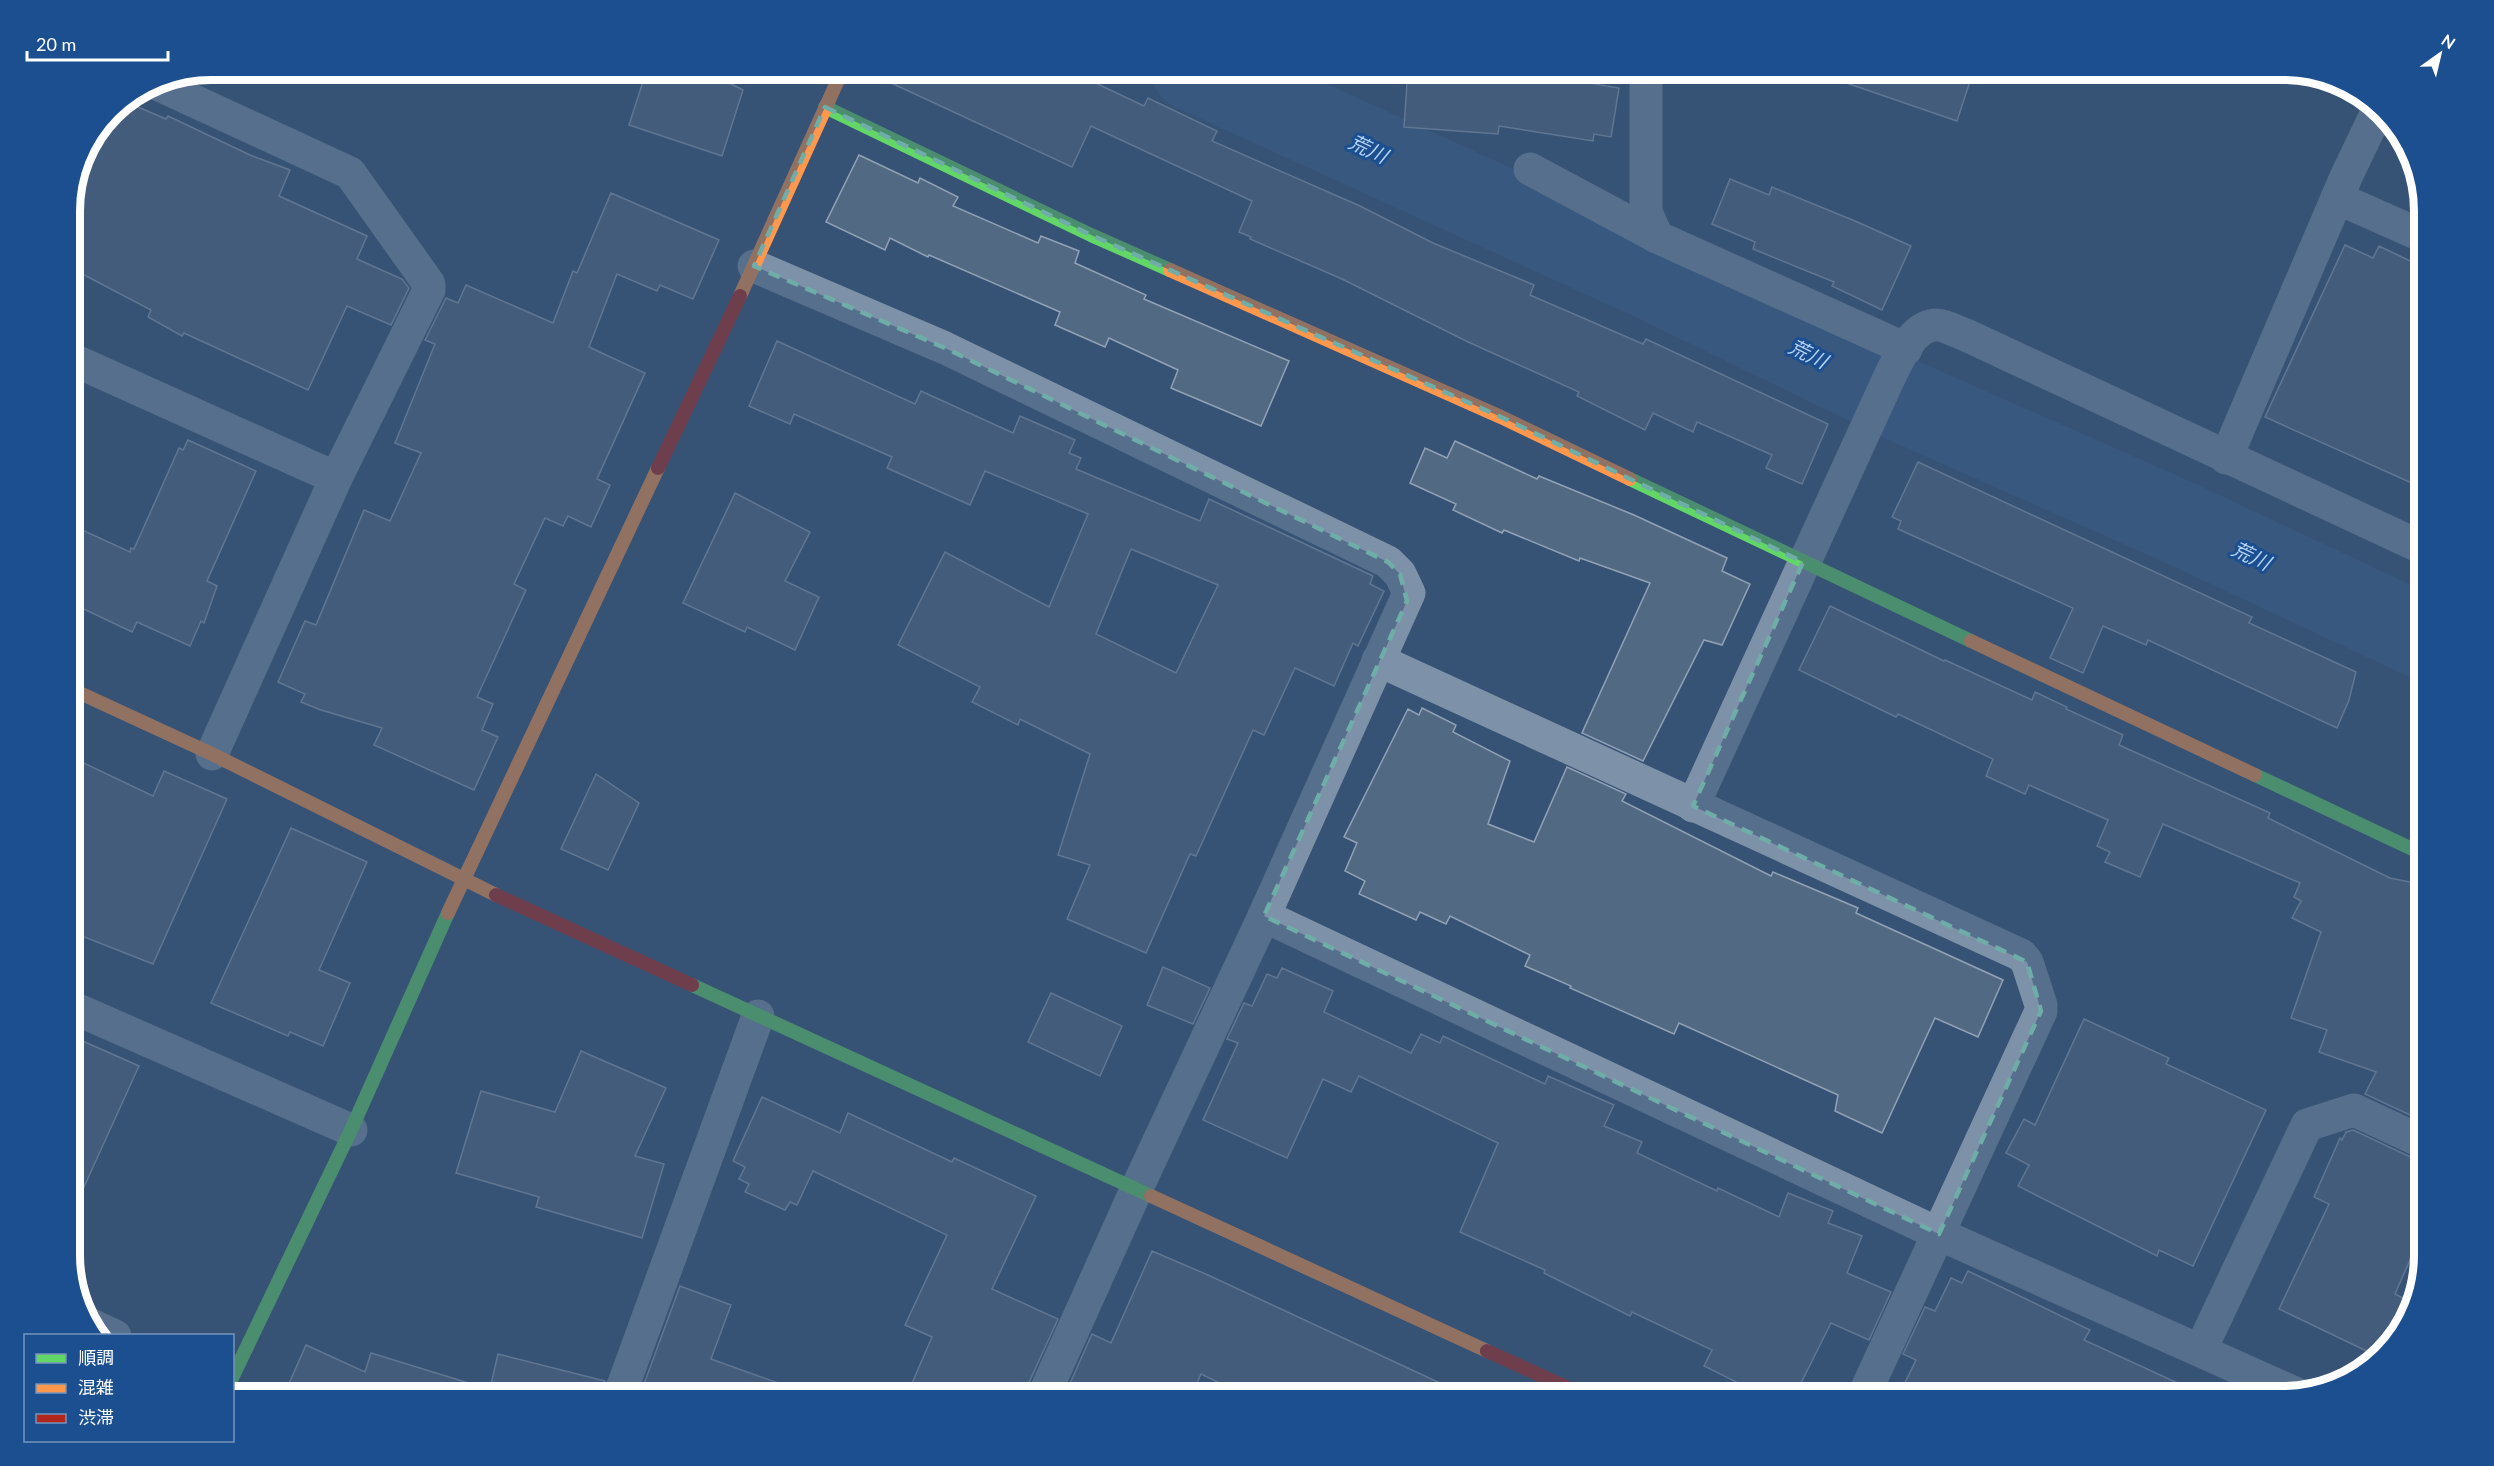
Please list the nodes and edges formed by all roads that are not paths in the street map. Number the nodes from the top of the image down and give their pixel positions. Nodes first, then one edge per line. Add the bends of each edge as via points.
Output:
1 (838, 79) edge
2 (1646, 79) edge
3 (165, 87) edge
4 (825, 107) junction
5 (2375, 117) edge
6 (1530, 169) dead end
7 (2337, 198) junction
8 (2414, 232) edge
9 (1658, 237) junction
10 (754, 266) junction
11 (1906, 349) junction
12 (80, 363) edge
13 (2226, 458) junction
14 (336, 478) junction
15 (2414, 544) edge
16 (1803, 562) junction
17 (1378, 660) junction
18 (80, 693) edge
19 (213, 754) junction
20 (1693, 806) junction
21 (2414, 850) edge
22 (463, 880) junction
23 (1264, 916) junction
24 (80, 1011) edge
25 (758, 1016) junction
26 (351, 1130) junction
27 (2414, 1138) edge
28 (1137, 1188) junction
29 (1939, 1234) junction
30 (2201, 1349) junction
31 (234, 1374) edge
32 (623, 1386) edge
33 (1048, 1386) edge
34 (1564, 1386) edge
35 (1868, 1386) edge
36 (2280, 1386) edge

1 - 4 street
2 - 9 street via 1646,212
3 - 14 street via 350,173 429,284
4 - 10 street
4 - 16 street via 1091,235 1501,417
5 - 7 street
6 - 9 street
7 - 8 street
7 - 13 street
9 - 11 street
10 - 17 street via 945,348 1388,562 1400,574 1409,593
10 - 22 street
11 - 13 street via 1925,328 1936,324
11 - 16 street
12 - 14 street
13 - 15 street
14 - 19 street
16 - 20 street
16 - 21 street
17 - 20 street
17 - 23 street
18 - 19 street
19 - 22 street
20 - 29 street via 2021,955 2027,962 2041,1011
22 - 25 street
22 - 26 street
23 - 28 street
23 - 29 street
24 - 26 street
25 - 28 street
25 - 32 street
26 - 31 street
27 - 30 street via 2354,1110 2307,1125
28 - 33 street
28 - 34 street
29 - 30 street
29 - 35 street
30 - 36 street

